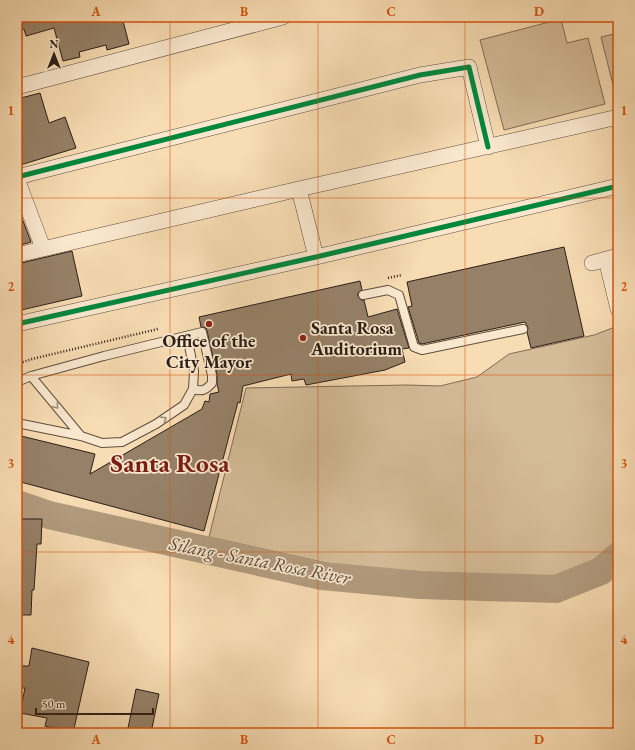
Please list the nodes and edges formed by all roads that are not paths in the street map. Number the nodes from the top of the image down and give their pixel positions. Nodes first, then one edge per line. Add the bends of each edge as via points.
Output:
1 (283, 17) edge
2 (17, 87) edge
3 (618, 117) edge
4 (488, 147) junction
5 (17, 178) edge
6 (618, 186) edge
7 (299, 189) junction
8 (43, 248) junction
9 (17, 254) edge
10 (316, 257) junction
11 (605, 259) edge
12 (363, 295) dead end
13 (618, 308) edge
14 (17, 324) edge
15 (523, 329) dead end
16 (187, 336) junction
17 (31, 376) junction
18 (17, 382) edge
19 (193, 389) junction
20 (17, 423) edge
21 (81, 436) junction

1 - 2 street
3 - 4 street
4 - 5 street via 469,67 420,75
4 - 7 street
5 - 8 street
6 - 10 street
7 - 8 street
7 - 10 street
8 - 9 street
10 - 14 street
11 - 13 street
12 - 15 lane via 388,290 399,294 414,347 422,350
16 - 17 lane
16 - 19 lane via 194,371
16 - 19 lane via 202,332 212,375 212,383 207,389
17 - 18 lane
17 -> 21 lane
21 -> 19 lane via 102,443 122,442 184,405
20 - 21 lane

